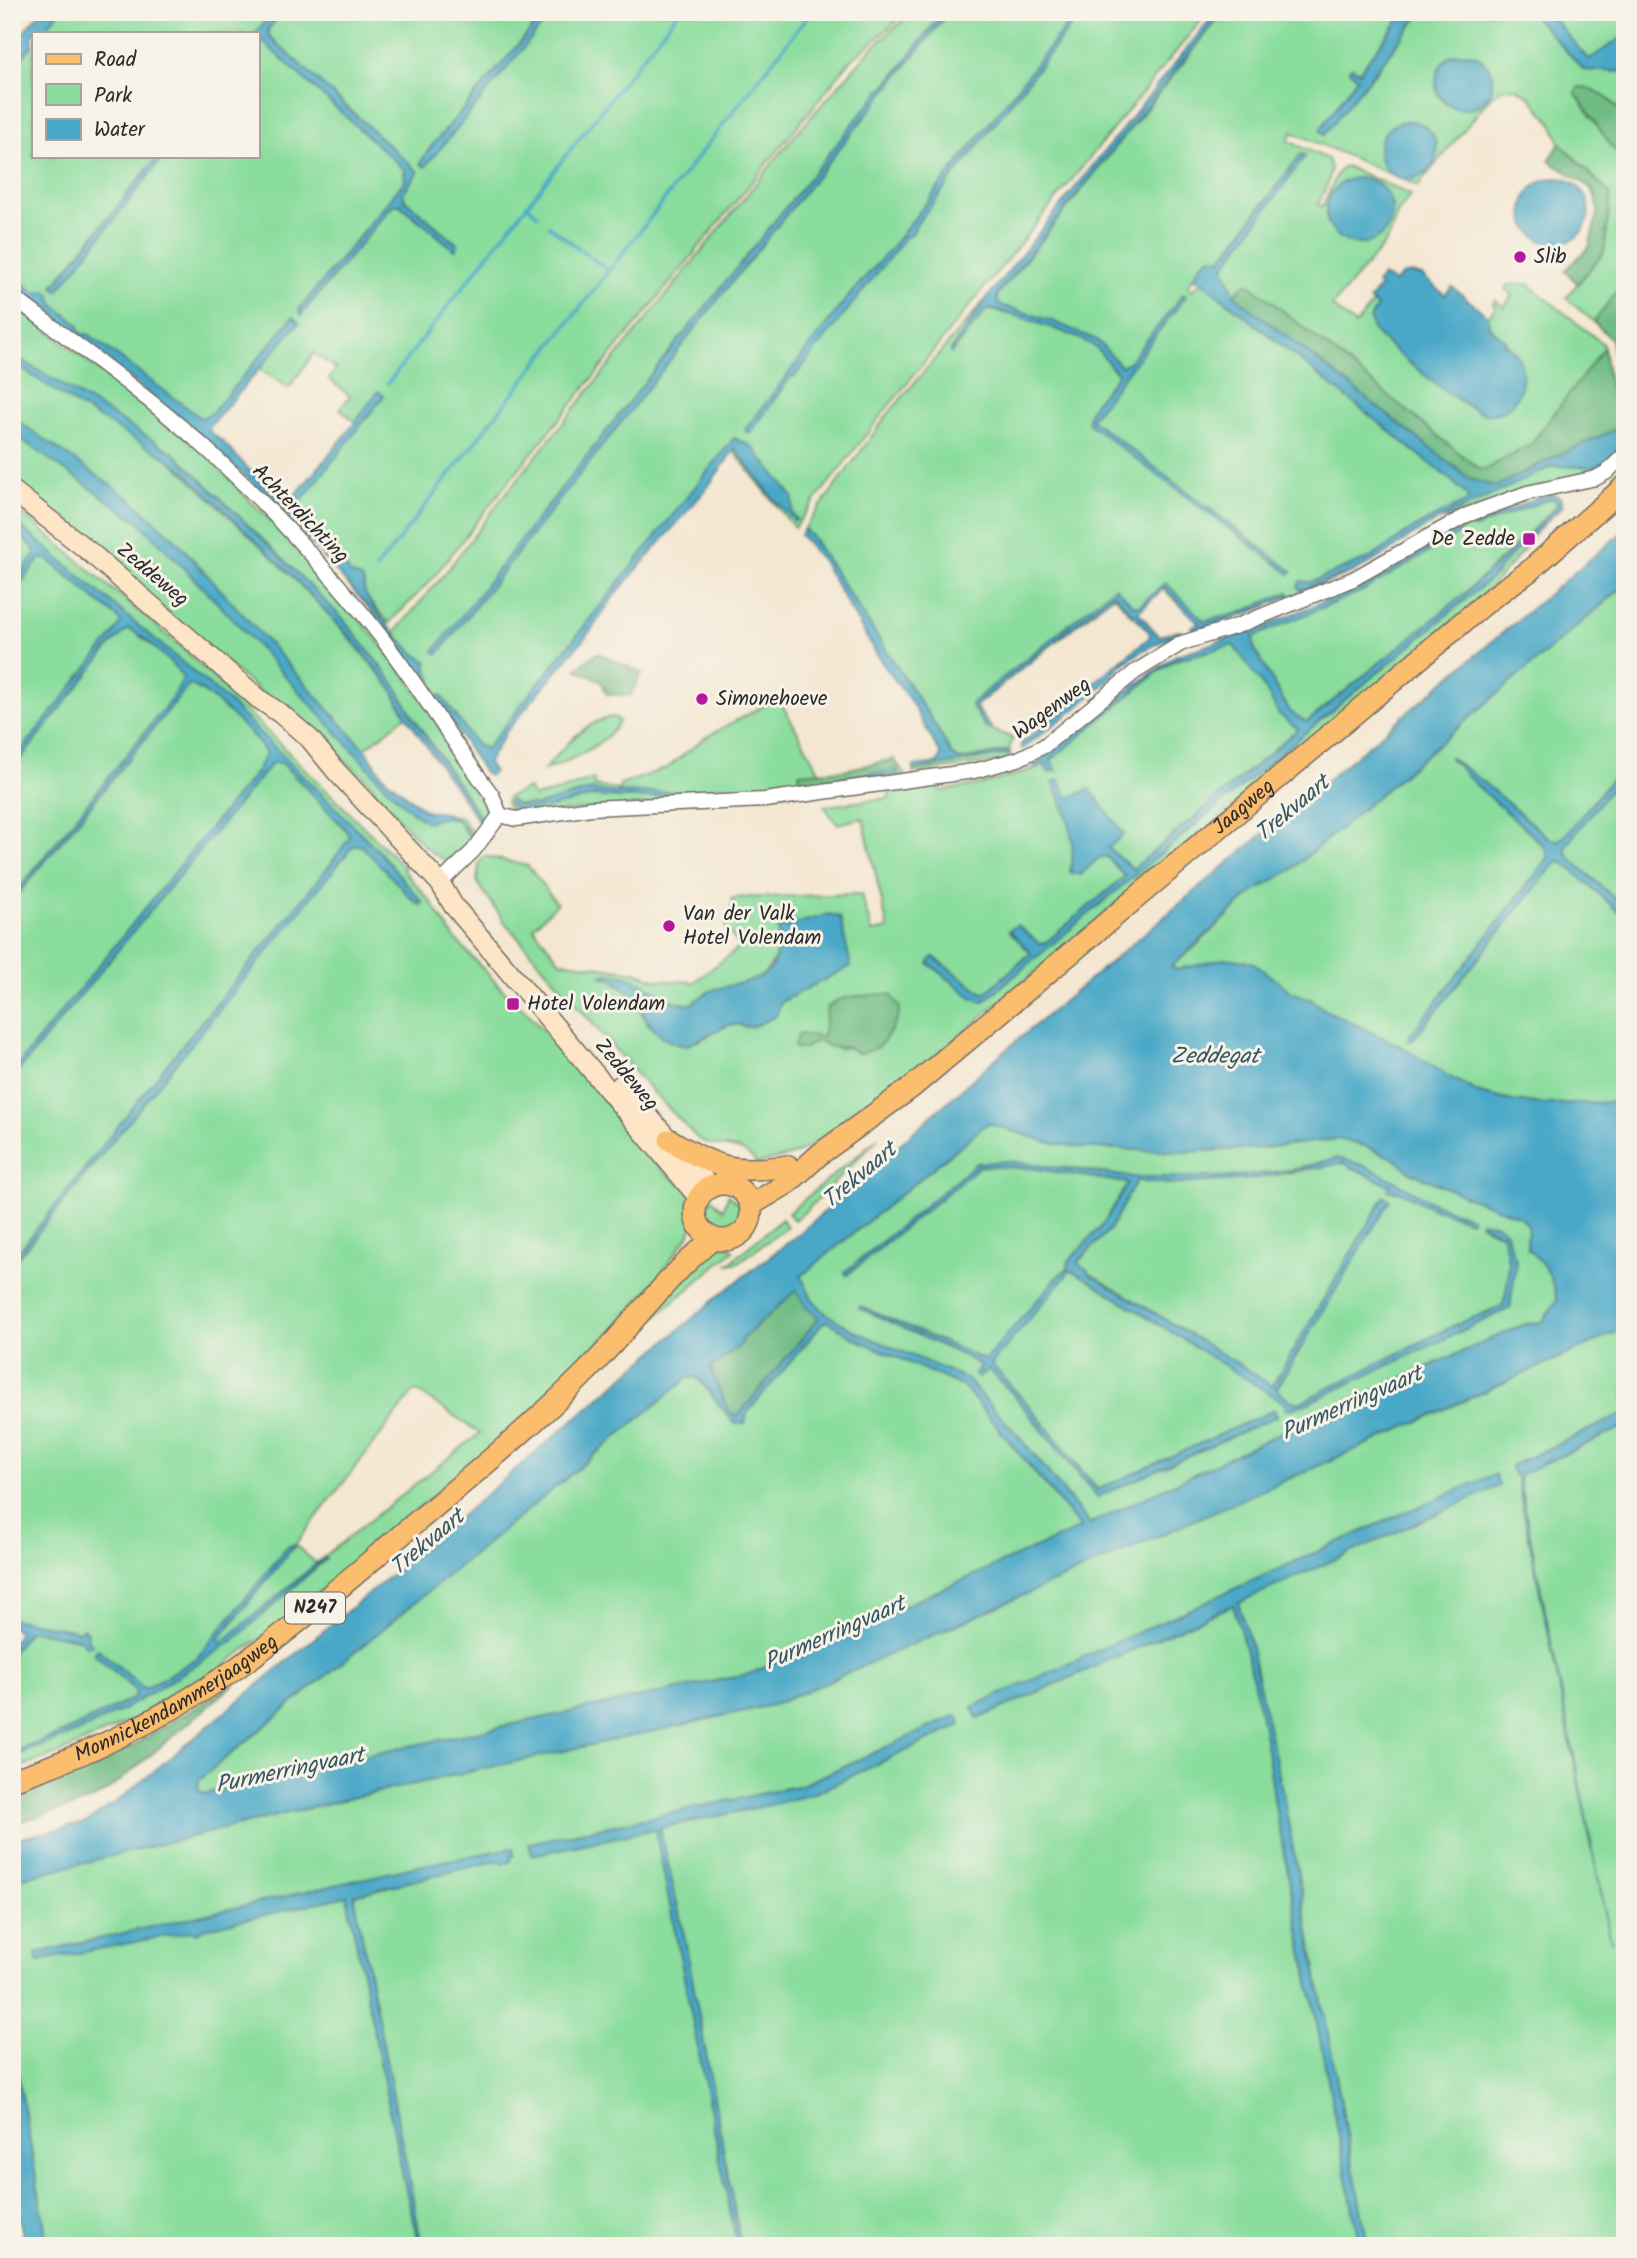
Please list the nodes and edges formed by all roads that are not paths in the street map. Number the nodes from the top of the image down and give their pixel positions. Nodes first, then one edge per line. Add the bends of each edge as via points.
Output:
1 (12, 296) edge
2 (1625, 454) edge
3 (1625, 486) edge
4 (12, 490) edge
5 (500, 815) junction
6 (440, 883) junction
7 (670, 1140) junction
8 (820, 1154) junction
9 (788, 1166) junction
10 (704, 1192) junction
11 (746, 1198) junction
12 (706, 1233) junction
13 (12, 1780) edge

1 - 5 street, Achterdichting via 175,422 285,527 388,646 492,795
2 - 5 street, Wagenweg via 1596,478 1527,493 1467,515 1353,579 1172,648 1126,678 1044,746 1004,764 765,800 592,808 516,819
3 - 8 main road, Jaagweg via 1581,524 1548,541 1489,600 999,1015 912,1087
4 - 6 main road, Zeddeweg via 259,699 301,745 336,771
5 - 6 street via 473,851
6 - 7 main road, Zeddeweg via 460,897
6 - 10 main road, Zeddeweg via 453,905
7 - 9 main road via 723,1167 754,1171
7 - 10 main road, Zeddeweg
8 - 9 main road
8 - 11 main road via 788,1183
9 - 11 main road
10 - 11 main road via 731,1185
10 - 12 main road via 695,1217
11 - 12 main road, N247 via 750,1221 743,1232 726,1241
12 - 13 main road, Monnickendammerjaagweg / N247 via 611,1347 549,1407 263,1650 132,1730 60,1764

